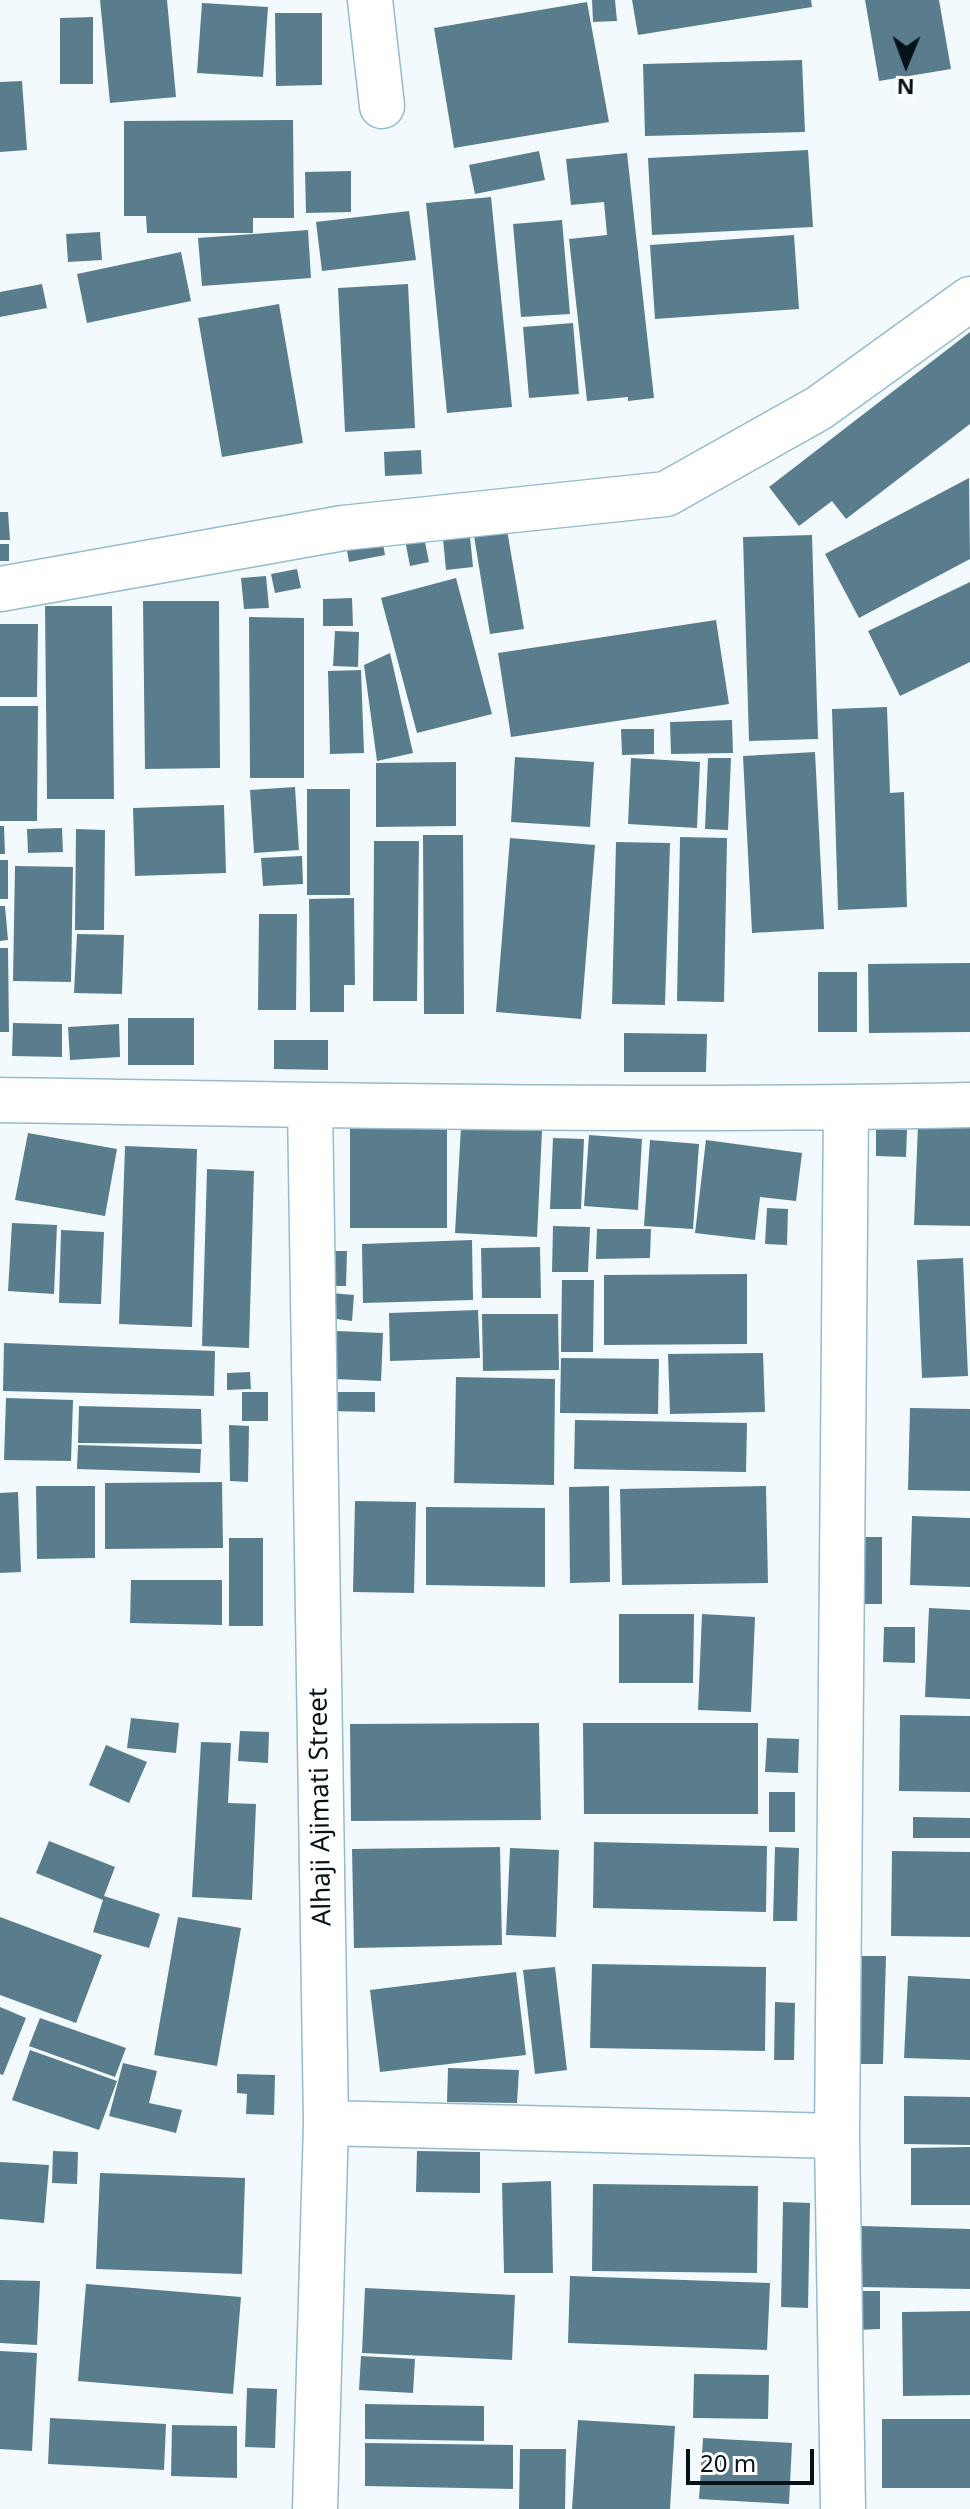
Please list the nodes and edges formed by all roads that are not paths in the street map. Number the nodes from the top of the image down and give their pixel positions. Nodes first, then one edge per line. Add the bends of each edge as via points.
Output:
1 (370, 0) edge
2 (382, 106) dead end
3 (970, 299) edge
4 (0, 589) edge
5 (0, 1100) edge
6 (310, 1105) junction
7 (970, 1105) edge
8 (846, 1108) junction
9 (326, 2123) junction
10 (837, 2136) junction
11 (315, 2509) edge
12 (843, 2509) edge

1 - 2 street
3 - 4 street via 819,408 666,494 343,528
5 - 6 street
6 - 8 street
6 - 9 street, Alhaji Ajimati Street
7 - 8 street
8 - 10 street
9 - 10 street
9 - 11 street, Alhaji Ajimati Street
10 - 12 street

